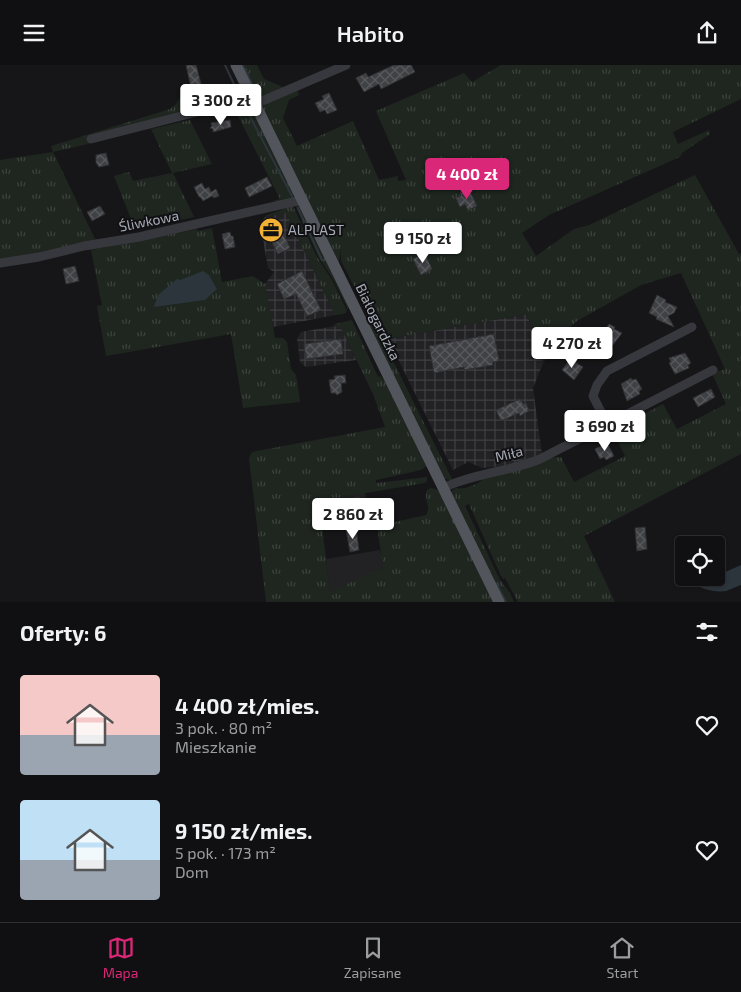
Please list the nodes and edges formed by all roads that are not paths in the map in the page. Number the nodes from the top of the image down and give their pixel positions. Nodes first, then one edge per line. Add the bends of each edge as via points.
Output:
1 (236, 65) edge
2 (346, 65) edge
3 (254, 101) junction
4 (91, 139) dead end
5 (302, 200) junction
6 (0, 263) edge
7 (692, 327) dead end
8 (713, 370) dead end
9 (607, 424) junction
10 (443, 488) junction
11 (499, 602) edge

1 - 3 main road, Białogardzka
2 - 3 street
3 - 4 street
3 - 5 main road, Białogardzka
5 - 6 street, Śliwkowa via 139,237
5 - 10 main road, Białogardzka
7 - 9 street via 604,374 593,396
8 - 9 street, Miła
9 - 10 street, Miła via 529,464 469,478
10 - 11 main road, Białogardzka

